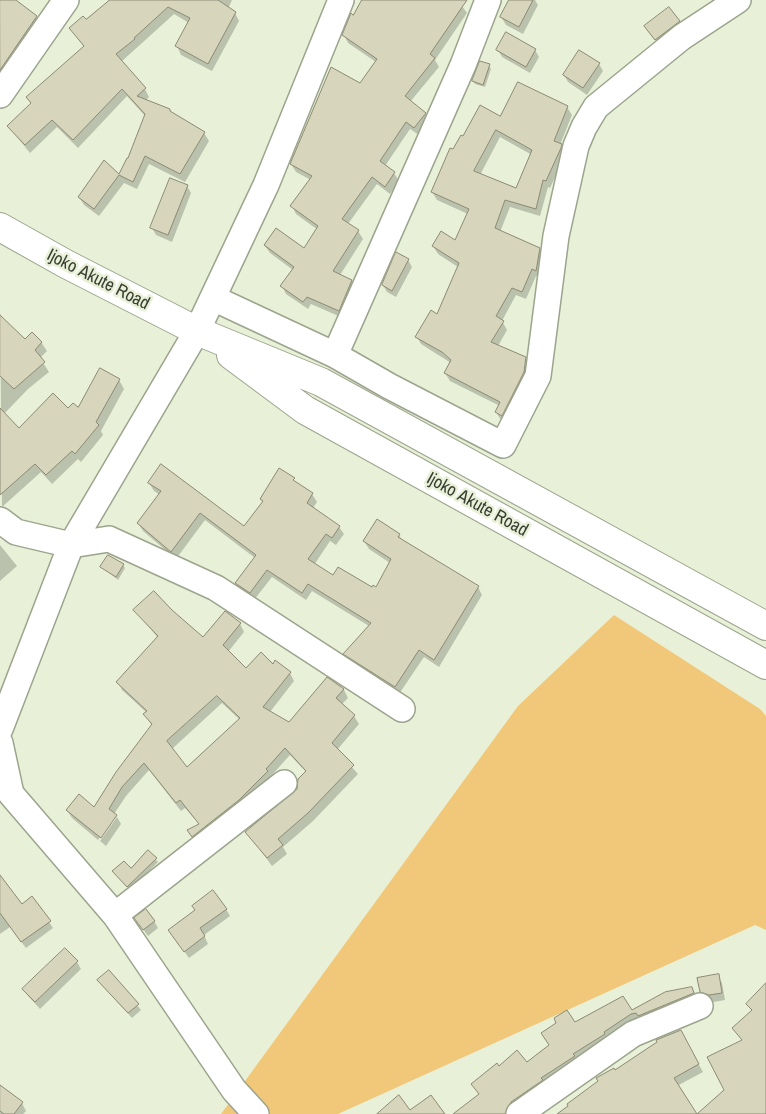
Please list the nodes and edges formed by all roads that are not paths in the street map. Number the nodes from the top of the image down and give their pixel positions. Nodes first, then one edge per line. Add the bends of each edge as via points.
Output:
1 (65, 0) edge
2 (340, 0) edge
3 (488, 0) edge
4 (738, 0) edge
5 (0, 95) edge
6 (0, 227) edge
7 (213, 298) junction
8 (197, 331) junction
9 (335, 355) junction
10 (0, 520) edge
11 (71, 545) junction
12 (766, 626) edge
13 (766, 665) edge
14 (402, 710) dead end
15 (0, 729) edge
16 (0, 742) edge
17 (284, 783) dead end
18 (4, 796) edge
19 (115, 915) junction
20 (700, 1006) dead end
21 (256, 1114) edge
22 (519, 1114) edge

1 - 5 street
2 - 7 street via 266,185
3 - 9 street via 459,74
4 - 9 street via 682,37 596,107 584,127 576,146 556,236 538,376 503,445
6 - 8 main road, Ijoko Akute Road
7 - 8 street
7 - 9 street
8 - 11 street
8 - 12 main road, Ijoko Akute Road via 321,382
8 - 13 main road, Ijoko Akute Road via 305,410
10 - 11 street via 16,532
11 - 14 street via 109,539 216,588
11 - 15 street
16 - 18 street
17 - 19 street
18 - 19 street
19 - 21 street via 234,1090
20 - 22 street via 633,1034

